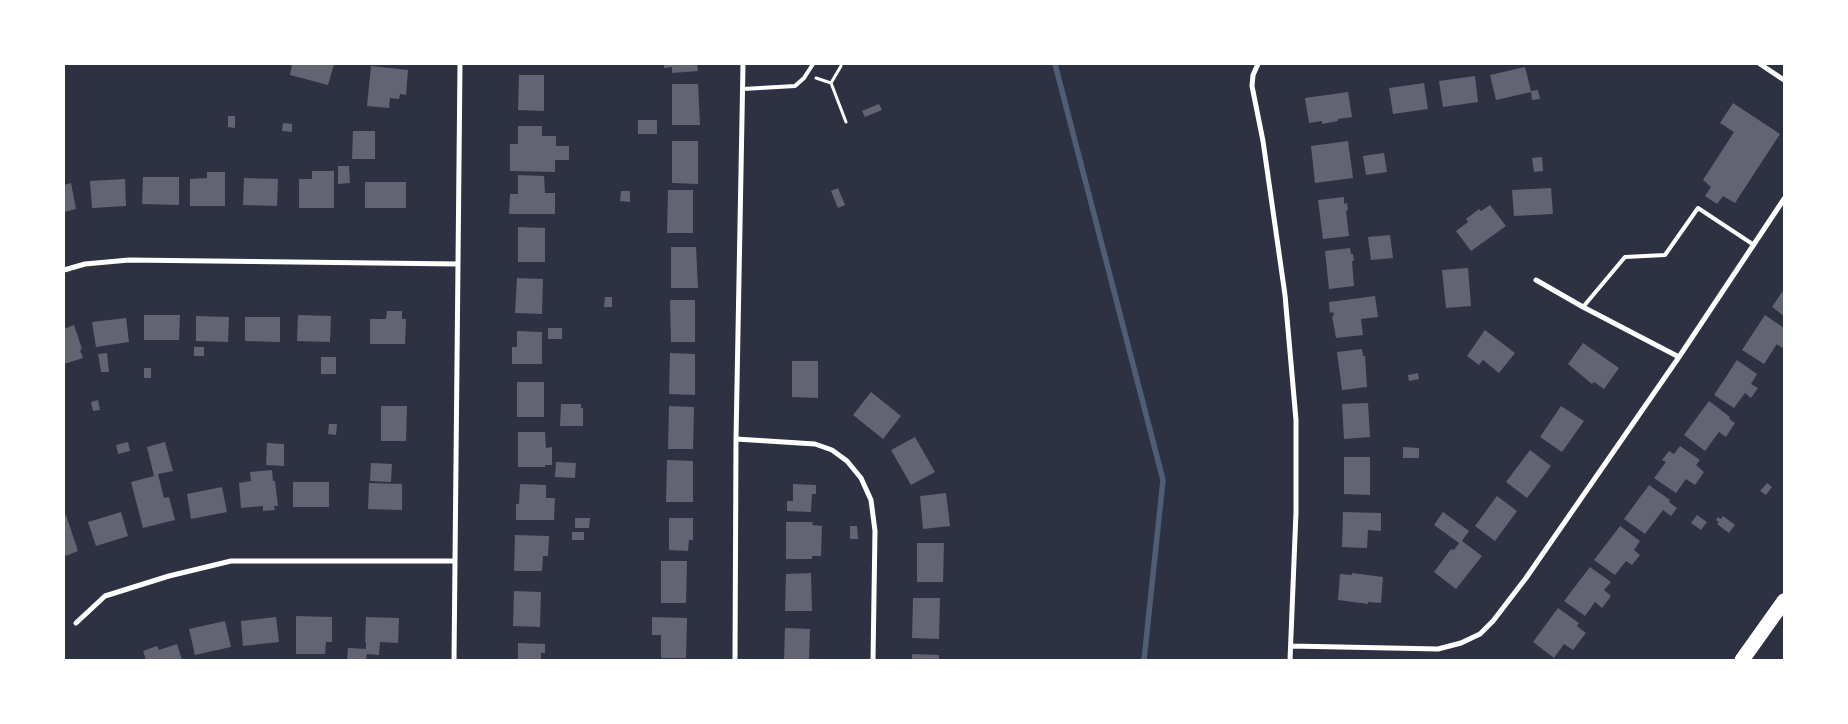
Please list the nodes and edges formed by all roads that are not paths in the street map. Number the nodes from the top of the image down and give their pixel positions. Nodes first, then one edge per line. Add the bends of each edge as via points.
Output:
1 (460, 64) edge
2 (743, 64) edge
3 (813, 64) edge
4 (1258, 64) edge
5 (1760, 64) edge
6 (1784, 80) edge
7 (743, 88) junction
8 (1784, 200) edge
9 (1754, 245) junction
10 (458, 264) junction
11 (64, 270) edge
12 (1536, 280) dead end
13 (1584, 307) junction
14 (1679, 357) junction
15 (736, 439) junction
16 (455, 561) junction
17 (1784, 601) edge
18 (76, 622) dead end
19 (1291, 646) junction
20 (454, 660) edge
21 (734, 660) edge
22 (873, 660) edge
23 (1290, 660) edge
24 (1742, 660) edge

1 - 10 street
2 - 7 street
3 - 7 lane via 795,86
4 - 19 street via 1252,86 1285,295 1296,420
5 - 6 street
7 - 15 street
8 - 9 street
9 - 13 lane via 1698,208 1665,255 1625,257
9 - 14 street
10 - 11 street via 129,260 85,264
10 - 16 street
12 - 13 street
13 - 14 street
14 - 19 street via 1526,578 1494,621 1480,634 1438,649
15 - 21 street
15 - 22 street via 815,444 832,450 847,461 861,478 871,500 875,531
16 - 18 street via 231,561 105,596
16 - 20 street
17 - 24 highway
19 - 23 street

